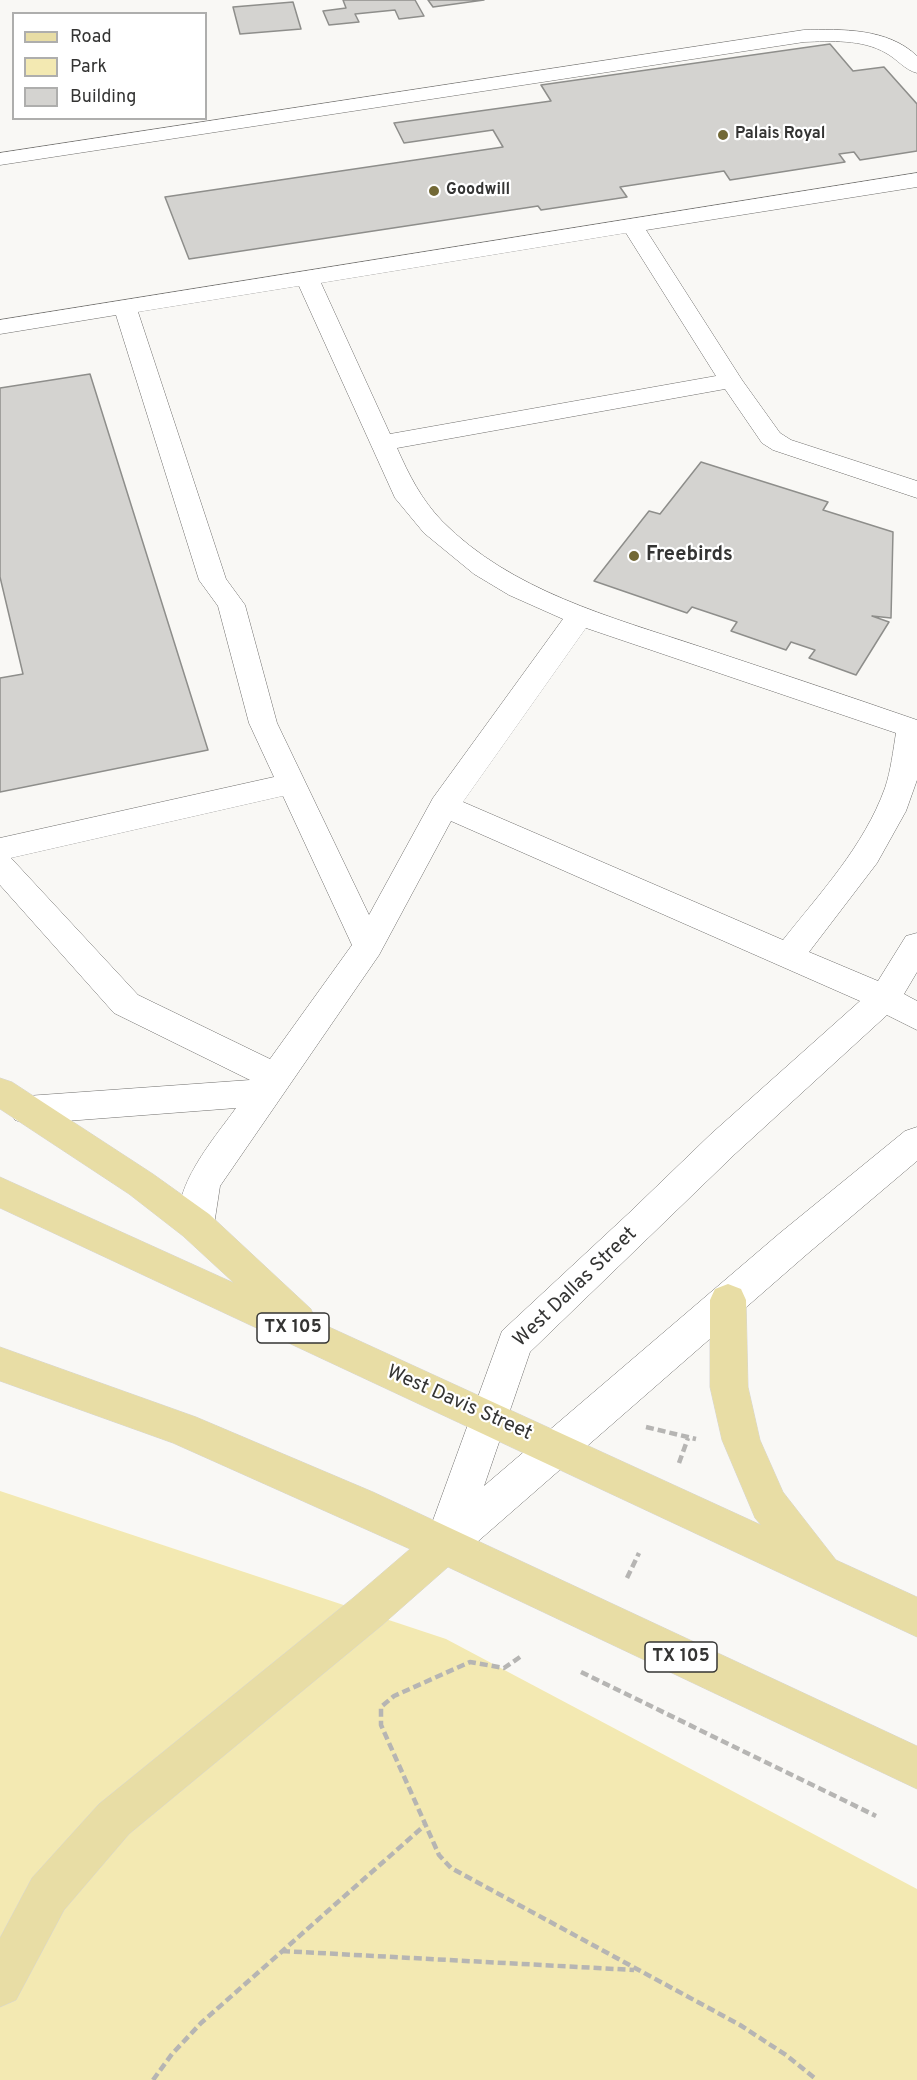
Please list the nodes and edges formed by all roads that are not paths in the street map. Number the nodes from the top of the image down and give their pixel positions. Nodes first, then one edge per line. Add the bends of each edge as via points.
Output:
1 (917, 67) edge
2 (0, 159) edge
3 (917, 180) edge
4 (632, 226) junction
5 (307, 278) junction
6 (125, 307) junction
7 (0, 327) edge
8 (731, 381) junction
9 (382, 443) junction
10 (917, 490) edge
11 (580, 616) junction
12 (914, 724) edge
13 (291, 784) junction
14 (444, 806) junction
15 (0, 849) edge
16 (0, 865) edge
17 (917, 945) edge
18 (368, 946) junction
19 (788, 956) junction
20 (885, 998) junction
21 (917, 1017) edge
22 (271, 1085) junction
23 (14, 1101) edge
24 (917, 1141) edge
25 (0, 1192) edge
26 (196, 1226) junction
27 (728, 1300) junction
28 (322, 1342) junction
29 (0, 1364) edge
30 (488, 1419) junction
31 (555, 1448) junction
32 (444, 1545) junction
33 (825, 1574) junction
34 (917, 1617) edge
35 (917, 1768) edge
36 (0, 1984) edge

1 - 2 street via 907,56 877,40 839,34 804,36
3 - 4 street
4 - 5 street
4 - 8 street
5 - 6 street
5 - 9 street
6 - 7 street
6 - 13 street via 213,580 231,605 263,723
8 - 9 street
8 - 10 street via 771,438 782,445
9 - 11 street via 404,492 452,544 492,573
11 - 12 street
11 - 14 street
12 - 19 street via 901,786 884,829
13 - 15 street
13 - 18 street
14 - 18 street
14 - 19 street
16 - 22 street via 126,1004
17 - 20 street, West Dallas Street
18 - 22 street
19 - 20 street
20 - 21 street
20 - 30 street, West Dallas Street via 723,1144 515,1343
22 - 23 street
22 - 26 street via 203,1182
23 - 26 main road via 141,1184
24 - 27 street
25 - 28 main road, West Davis Street / TX 105
26 - 28 main road
27 - 31 street
27 - 33 main road via 729,1387 741,1440 769,1505
28 - 30 main road, West Davis Street / TX 105
29 - 32 main road, TX 105 via 183,1429
30 - 31 main road, West Davis Street / TX 105
30 - 32 street, West Dallas Street
31 - 32 street
31 - 33 main road, West Davis Street / TX 105
32 - 35 main road, TX 105
32 - 36 main road via 114,1819 48,1894
33 - 34 main road, West Davis Street / TX 105

